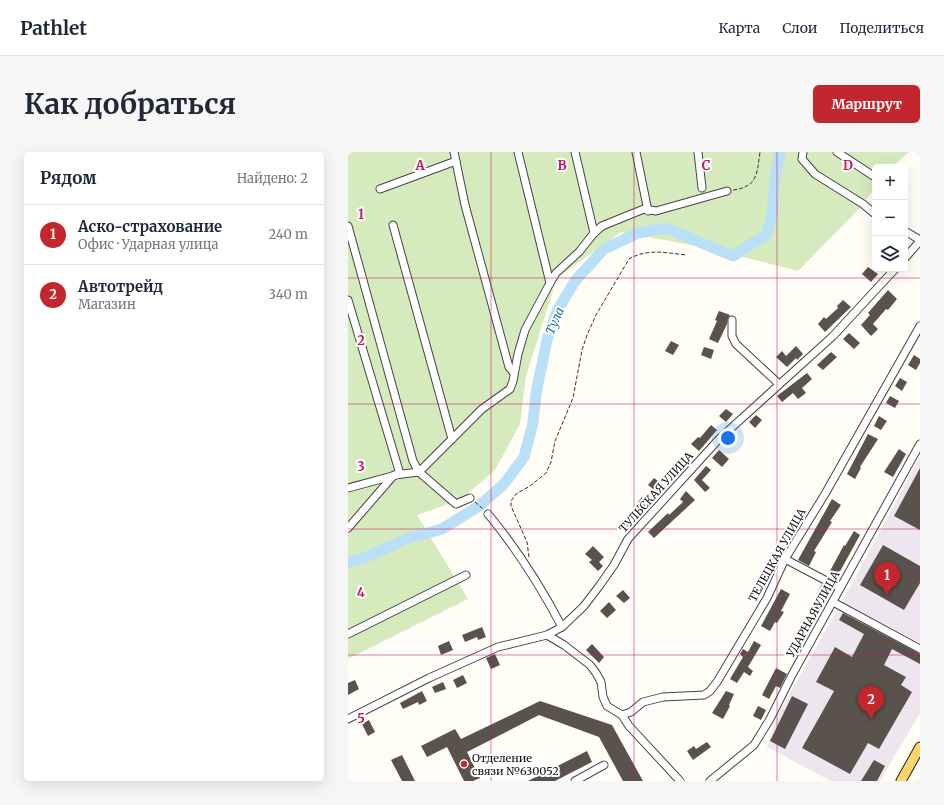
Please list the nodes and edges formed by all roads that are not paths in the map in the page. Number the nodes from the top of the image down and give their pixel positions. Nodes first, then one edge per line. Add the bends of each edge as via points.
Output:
1 (454, 152) edge
2 (518, 152) edge
3 (575, 152) edge
4 (636, 152) edge
5 (698, 152) edge
6 (803, 152) edge
7 (837, 152) edge
8 (456, 161) junction
9 (872, 175) edge
10 (702, 188) dead end
11 (380, 189) dead end
12 (726, 191) road end
13 (648, 211) junction
14 (872, 212) edge
15 (393, 225) dead end
16 (348, 226) edge
17 (908, 232) edge
18 (594, 233) junction
19 (920, 241) edge
20 (908, 255) edge
21 (892, 272) edge
22 (550, 283) junction
23 (348, 300) edge
24 (732, 320) dead end
25 (920, 326) edge
26 (514, 373) junction
27 (779, 384) junction
28 (452, 439) junction
29 (920, 444) edge
30 (419, 472) junction
31 (394, 475) junction
32 (348, 488) edge
33 (470, 498) road end
34 (488, 514) road end
35 (348, 528) edge
36 (785, 559) junction
37 (466, 575) dead end
38 (840, 588) junction
39 (833, 602) junction
40 (562, 627) junction
41 (348, 634) edge
42 (547, 635) junction
43 (920, 649) edge
44 (622, 715) junction
45 (348, 719) edge
46 (920, 747) edge
47 (604, 765) dead end
48 (574, 781) edge
49 (680, 781) edge
50 (710, 781) edge
51 (901, 781) edge

1 - 8 street
2 - 22 street
3 - 18 street
4 - 13 street
5 - 10 street
6 - 14 street via 802,159 815,174
7 - 9 street
8 - 11 street
8 - 26 street via 465,205 509,366
12 - 13 street via 681,205
13 - 18 street via 644,210 602,226
15 - 28 street
16 - 30 street via 413,461
17 - 19 street
18 - 22 street via 579,252 556,273
19 - 20 street
21 - 27 street, ТУЛЬСКАЯ УЛИЦА via 833,336
22 - 26 street via 525,330
23 - 31 street via 400,474
24 - 27 street via 732,336 736,344
25 - 36 street, ТЕЛЕЦКАЯ УЛИЦА via 825,494
26 - 28 street via 510,389 482,409
27 - 40 street, ТУЛЬСКАЯ УЛИЦА via 719,439 628,539 600,585 584,606
28 - 30 street
29 - 38 street, УДАРНАЯ УЛИЦА
30 - 31 street
30 - 33 street via 456,504
31 - 32 street
31 - 35 street
34 - 40 street via 544,593
36 - 38 street
36 - 44 street, ТЕЛЕЦКАЯ УЛИЦА via 767,598 710,691 704,695 663,697 643,702 631,712
37 - 41 street
38 - 39 street, УДАРНАЯ УЛИЦА
39 - 43 street
39 - 50 street, УДАРНАЯ УЛИЦА via 754,745
40 - 42 street, ТУЛЬСКАЯ УЛИЦА
42 - 44 street via 590,665 601,682 607,706
42 - 45 street, ТУЛЬСКАЯ УЛИЦА via 498,647
44 - 49 street via 629,726
46 - 51 main road
47 - 48 street

